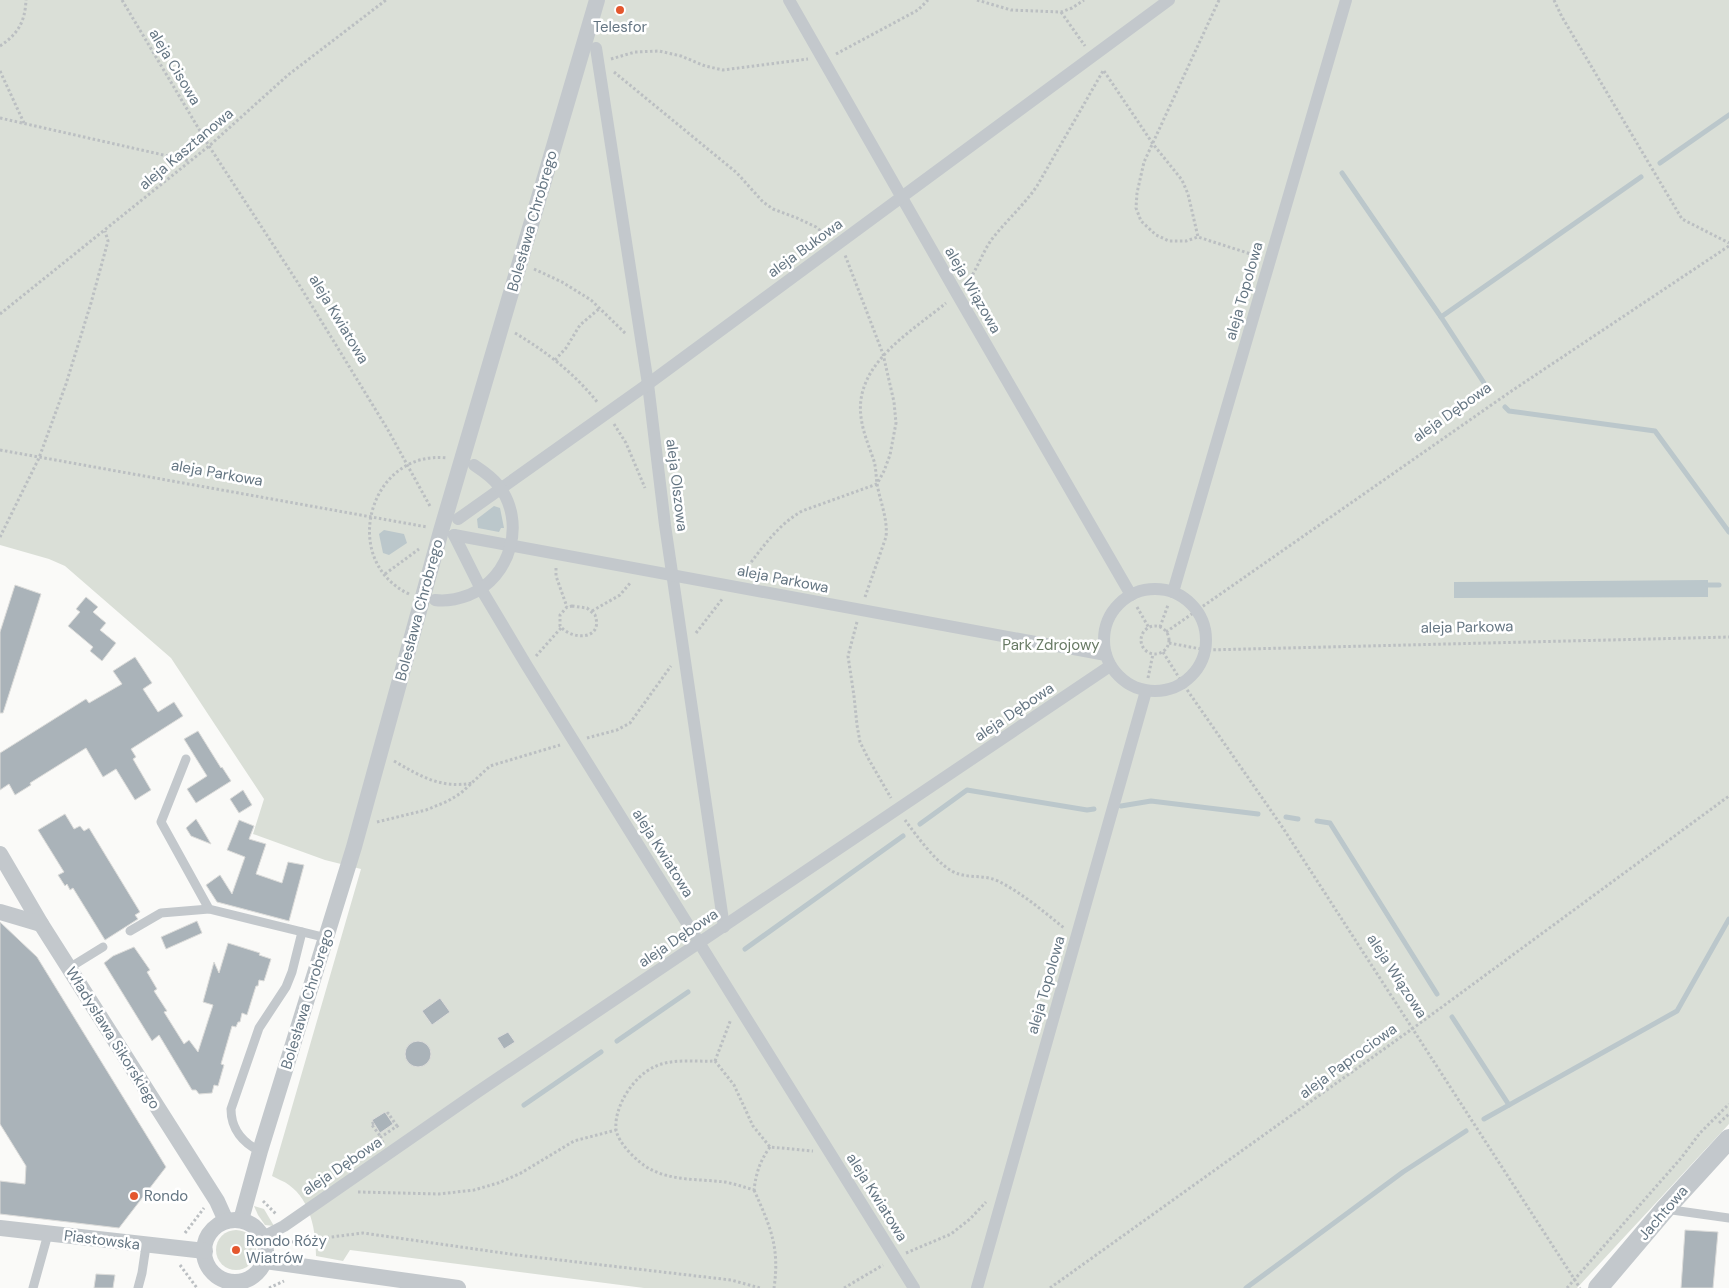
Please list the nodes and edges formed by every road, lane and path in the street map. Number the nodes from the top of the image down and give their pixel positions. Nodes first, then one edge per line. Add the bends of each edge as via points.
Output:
1 (26, 0) edge
2 (122, 0) edge
3 (597, 0) edge
4 (789, 0) edge
5 (928, 0) edge
6 (977, 0) edge
7 (1084, 0) edge
8 (1169, 0) edge
9 (1219, 0) edge
10 (1346, 0) edge
11 (1554, 0) edge
12 (384, 1) edge
13 (1061, 12) junction
14 (0, 46) edge
15 (596, 48) dead end
16 (1091, 56) junction
17 (822, 58) junction
18 (600, 62) junction
19 (1104, 71) junction
20 (0, 72) edge
21 (0, 118) edge
22 (24, 123) junction
23 (1152, 144) junction
24 (209, 146) junction
25 (191, 161) junction
26 (901, 197) junction
27 (106, 231) junction
28 (1198, 237) junction
29 (838, 244) junction
30 (1729, 244) edge
31 (1270, 260) junction
32 (531, 268) dead end
33 (957, 294) junction
34 (600, 308) junction
35 (0, 314) edge
36 (642, 351) junction
37 (883, 354) junction
38 (555, 360) dead end
39 (648, 384) junction
40 (0, 450) edge
41 (39, 458) junction
42 (449, 458) dead end
43 (474, 465) dead end
44 (407, 466) junction
45 (877, 484) junction
46 (500, 489) junction
47 (433, 512) dead end
48 (370, 517) junction
49 (458, 519) dead end
50 (429, 528) dead end
51 (454, 534) joint
52 (0, 537) edge
53 (424, 545) dead end
54 (511, 545) junction
55 (554, 553) junction
56 (643, 569) junction
57 (385, 574) junction
58 (673, 574) junction
59 (732, 586) junction
60 (481, 589) junction
61 (1173, 592) junction
62 (410, 594) dead end
63 (1131, 595) junction
64 (435, 600) dead end
65 (567, 607) junction
66 (860, 610) junction
67 (592, 611) junction
68 (1198, 611) junction
69 (562, 628) junction
70 (1149, 628) junction
71 (1160, 628) junction
72 (1166, 632) junction
73 (1729, 637) edge
74 (1169, 643) junction
75 (684, 648) junction
76 (1206, 650) junction
77 (1163, 652) junction
78 (1154, 654) junction
79 (1108, 661) junction
80 (527, 666) junction
81 (1183, 684) junction
82 (1146, 691) junction
83 (574, 741) junction
84 (389, 758) dead end
85 (186, 760) dead end
86 (472, 783) junction
87 (1729, 796) edge
88 (898, 810) junction
89 (370, 824) dead end
90 (0, 854) edge
91 (209, 908) junction
92 (0, 912) edge
93 (41, 924) junction
94 (724, 927) junction
95 (130, 931) dead end
96 (302, 932) junction
97 (327, 938) junction
98 (1076, 938) junction
99 (700, 943) junction
100 (103, 947) dead end
101 (69, 968) junction
102 (739, 1004) junction
103 (1412, 1029) junction
104 (715, 1061) junction
105 (1729, 1104) edge
106 (386, 1114) dead end
107 (374, 1123) dead end
108 (397, 1126) dead end
109 (616, 1130) junction
110 (381, 1137) dead end
111 (1729, 1139) edge
112 (770, 1147) junction
113 (260, 1151) junction
114 (830, 1152) junction
115 (754, 1190) junction
116 (332, 1191) junction
117 (990, 1198) dead end
118 (1665, 1209) junction
119 (1729, 1218) edge
120 (233, 1221) junction
121 (0, 1228) edge
122 (48, 1234) junction
123 (264, 1237) junction
124 (292, 1242) dead end
125 (146, 1246) junction
126 (205, 1251) junction
127 (895, 1258) junction
128 (265, 1261) junction
129 (1574, 1280) junction
130 (217, 1283) edge
131 (33, 1288) edge
132 (138, 1288) edge
133 (458, 1288) edge
134 (760, 1288) edge
135 (774, 1288) edge
136 (844, 1288) edge
137 (914, 1288) edge
138 (976, 1288) edge
139 (1050, 1288) edge
140 (1567, 1288) edge
141 (1580, 1288) edge
142 (1598, 1288) edge

1 - 14 path via 23,20 13,37
2 - 24 path, aleja Cisowa
3 - 97 street, Bolesława Chrobrego via 441,531
4 - 17 street, aleja Wiązowa
5 - 17 path via 918,10 834,55
6 - 13 path via 1011,10
7 - 13 path
8 - 16 street, aleja Bukowa
9 - 23 path
10 - 31 street, aleja Topolowa
11 - 30 path via 1682,219
12 - 24 path, aleja Kasztanowa via 288,75
13 - 16 path
15 - 18 street, aleja Olszowa
16 - 19 path
16 - 26 street, aleja Bukowa
17 - 18 path via 723,70 659,51 635,52
17 - 26 street, aleja Wiązowa
18 - 29 path via 737,173 773,209 816,227
18 - 36 street, aleja Olszowa
19 - 23 path
19 - 33 path via 1037,186 992,240 969,282
20 - 22 path
21 - 22 path
22 - 25 path
23 - 28 path via 1182,180
23 - 28 path via 1137,193 1136,208 1141,221 1156,235 1169,241
24 - 25 path, aleja Kasztanowa
24 - 44 path, aleja Kwiatowa via 298,283
25 - 27 path, aleja Kasztanowa
26 - 29 street, aleja Bukowa
26 - 33 street, aleja Wiązowa
27 - 35 path, aleja Kasztanowa
27 - 41 path via 108,241 91,303
28 - 31 path
29 - 37 path
29 - 39 street, aleja Bukowa
30 - 68 path, aleja Dębowa via 1510,392
31 - 61 street, aleja Topolowa
32 - 34 path via 562,282
33 - 37 path
33 - 63 street, aleja Wiązowa
34 - 36 path
34 - 38 path via 580,325
36 - 39 street, aleja Olszowa
37 - 45 path via 896,423 890,455
37 - 45 path via 867,380 861,415 875,463
39 - 46 street, aleja Bukowa
39 - 58 street, aleja Olszowa
40 - 41 path, aleja Parkowa
41 - 48 path, aleja Parkowa
41 - 52 path
42 - 44 path via 424,459
43 - 46 street
44 - 47 path, aleja Kwiatowa
44 - 48 path via 383,486
45 - 59 path via 788,520
45 - 66 path via 886,536
46 - 49 street, aleja Bukowa
46 - 54 street via 512,516
48 - 50 path, aleja Parkowa
48 - 57 path via 372,551
51 - 54 street, aleja Parkowa
51 - 60 street, aleja Kwiatowa
53 - 57 path
54 - 55 street, aleja Parkowa
54 - 60 street via 502,568
55 - 56 street, aleja Parkowa
55 - 65 path via 556,576
56 - 58 street, aleja Parkowa
56 - 67 path via 620,595
57 - 62 path
58 - 59 street, aleja Parkowa
58 - 75 street, aleja Olszowa
59 - 66 street, aleja Parkowa
59 - 75 path
60 - 64 street via 459,599
60 - 80 street, aleja Kwiatowa
61 - 63 street via 1144,590
61 - 68 street
61 - 71 path
63 - 70 path
63 - 79 street via 1110,614 1105,627 1103,641
65 - 67 path
65 - 69 path via 560,615
66 - 79 street, aleja Parkowa
66 - 88 path via 848,656 860,742
67 - 69 path via 597,626 590,635 568,634
68 - 72 path, aleja Dębowa
68 - 76 street via 1207,637
69 - 80 path
70 - 71 path
70 - 78 path via 1143,634 1142,643
71 - 72 path
72 - 74 path
73 - 76 path, aleja Parkowa
74 - 76 path, aleja Parkowa
74 - 77 path
75 - 83 path via 630,724
75 - 94 street, aleja Olszowa
76 - 81 street via 1198,669
77 - 78 path
77 - 81 path, aleja Wiązowa
78 - 82 path
79 - 82 street via 1120,678
79 - 88 street, aleja Dębowa
80 - 83 street, aleja Kwiatowa
81 - 82 street via 1159,692
81 - 103 path, aleja Wiązowa via 1282,825
82 - 98 street, aleja Topolowa
83 - 86 path via 490,766
83 - 99 street, aleja Kwiatowa
84 - 86 path via 446,785
85 - 91 lane via 161,822
86 - 89 path via 448,801
87 - 103 path, aleja Paprociowa
88 - 94 street, aleja Dębowa
88 - 98 path via 923,844 949,869 958,874 986,876 1007,885
90 - 93 street, Władysława Sikorskiego
91 - 95 lane via 161,913
91 - 96 lane
92 - 93 street
93 - 101 street, Władysława Sikorskiego
94 - 99 street, aleja Dębowa
96 - 97 lane
96 - 113 lane via 292,972 259,1028 231,1109 237,1132 249,1146
97 - 113 street, Bolesława Chrobrego
98 - 138 street, aleja Topolowa
99 - 102 street, aleja Kwiatowa
99 - 116 street, aleja Dębowa
100 - 101 lane
101 - 120 street, Władysława Sikorskiego via 217,1201
102 - 104 path
102 - 114 street, aleja Kwiatowa
103 - 129 path, aleja Wiązowa
103 - 139 path, aleja Paprociowa
104 - 109 path via 668,1063 644,1073 626,1093
104 - 112 path via 734,1086 753,1126
105 - 129 path via 1700,1133
106 - 108 path
107 - 110 path via 371,1124
109 - 115 path via 637,1161 658,1173 726,1182
109 - 116 path via 574,1141 521,1173 474,1190 438,1194
111 - 118 street, Jachtowa
112 - 114 path
112 - 115 path via 758,1166
113 - 120 street, Bolesława Chrobrego
114 - 127 street, aleja Kwiatowa
115 - 135 path via 775,1245
116 - 123 street, aleja Dębowa
117 - 127 path via 951,1234
118 - 119 lane
118 - 142 street, Jachtowa
120 - 123 street via 252,1225
120 - 126 street via 213,1229
121 - 122 street, Piastowska
122 - 125 street, Piastowska
122 - 131 lane
123 - 128 street
124 - 134 path via 363,1233 731,1280
125 - 126 street, Piastowska
125 - 132 lane
126 - 130 street
127 - 136 path
127 - 137 street, aleja Kwiatowa
128 - 130 street via 255,1275 243,1281
128 - 133 street
129 - 140 path
129 - 141 path, aleja Wiązowa

